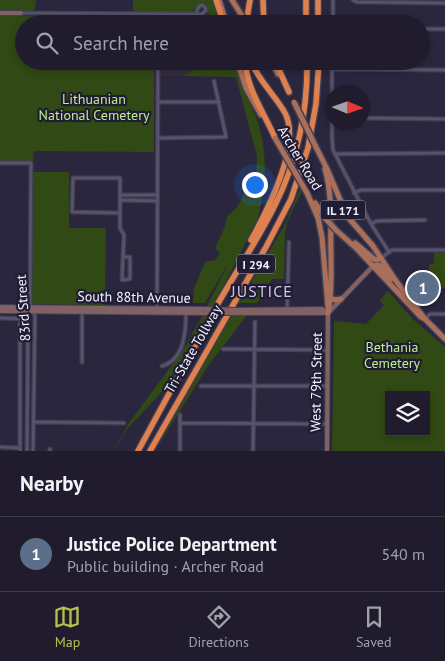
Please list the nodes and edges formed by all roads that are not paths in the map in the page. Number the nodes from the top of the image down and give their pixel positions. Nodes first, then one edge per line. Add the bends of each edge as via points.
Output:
1 (218, 0) edge
2 (232, 0) edge
3 (250, 0) edge
4 (263, 0) edge
5 (318, 0) edge
6 (333, 0) edge
7 (353, 0) edge
8 (306, 2) edge
9 (445, 3) edge
10 (0, 13) edge
11 (21, 13) joint
12 (196, 13) dead end
13 (158, 14) joint
14 (222, 15) edge
15 (241, 15) edge
16 (249, 15) edge
17 (264, 15) edge
18 (306, 15) edge
19 (318, 15) edge
20 (333, 15) edge
21 (430, 29) edge
22 (445, 29) edge
23 (158, 70) edge
24 (240, 70) edge
25 (247, 70) edge
26 (255, 70) edge
27 (276, 70) edge
28 (279, 70) edge
29 (306, 70) edge
30 (318, 70) edge
31 (332, 70) edge
32 (430, 70) edge
33 (445, 70) edge
34 (214, 81) dead end
35 (332, 85) edge
36 (289, 92) junction
37 (158, 102) junction
38 (219, 102) junction
39 (370, 118) edge
40 (445, 119) edge
41 (332, 130) edge
42 (158, 138) junction
43 (275, 138) junction
44 (445, 153) edge
45 (319, 154) junction
46 (334, 154) junction
47 (0, 163) edge
48 (445, 190) edge
49 (354, 192) junction
50 (307, 193) junction
51 (120, 195) junction
52 (158, 195) junction
53 (120, 200) junction
54 (158, 200) junction
55 (120, 213) junction
56 (424, 220) dead end
57 (371, 224) junction
58 (342, 235) junction
59 (289, 242) dead end
60 (445, 250) edge
61 (389, 252) junction
62 (124, 257) junction
63 (381, 258) junction
64 (373, 266) junction
65 (236, 274) junction
66 (404, 292) junction
67 (331, 298) junction
68 (342, 299) junction
69 (0, 307) edge
70 (32, 309) junction
71 (82, 310) junction
72 (157, 310) junction
73 (0, 311) edge
74 (186, 311) junction
75 (288, 311) junction
76 (328, 313) junction
77 (445, 314) edge
78 (0, 318) edge
79 (22, 319) junction
80 (425, 319) junction
81 (255, 322) dead end
82 (445, 339) edge
83 (224, 348) dead end
84 (255, 349) junction
85 (328, 350) junction
86 (82, 362) dead end
87 (162, 366) dead end
88 (202, 386) dead end
89 (254, 386) junction
90 (327, 386) junction
91 (180, 415) dead end
92 (34, 422) junction
93 (124, 423) dead end
94 (180, 423) junction
95 (254, 424) junction
96 (327, 424) junction
97 (0, 447) edge
98 (20, 449) edge
99 (27, 451) edge
100 (34, 451) edge
101 (138, 451) edge
102 (150, 451) edge
103 (180, 451) edge
104 (253, 451) edge
105 (326, 451) edge

1 - 14 highway
2 - 15 main road, bridge
3 - 16 highway
4 - 17 highway
5 - 19 highway
6 - 20 street
7 - 9 street
8 - 18 highway
10 - 11 street
11 - 13 street
12 - 13 street
21 - 22 street
23 - 37 street
24 - 43 main road, Archer Road / IL 171 via 246,88
25 - 43 highway via 252,93
26 - 65 highway via 285,114 290,140 275,191
27 - 36 main road, Archer Road
28 - 36 highway
29 - 65 highway, Tri-State Tollway / I 294 via 304,110 287,176 276,204
30 - 102 highway, Tri-State Tollway / I 294 via 308,148 291,199
31 - 35 street
32 - 33 street
34 - 38 street
36 - 45 main road, Archer Road, bridge
37 - 38 street
37 - 42 street
38 - 42 street via 227,135 224,138
39 - 40 street
41 - 46 street
42 - 52 street
43 - 50 main road, Archer Road / IL 171, bridge
44 - 46 street
45 - 63 main road, Archer Road / IL 171 via 347,216
45 - 67 main road via 329,190
46 - 49 street
47 - 70 street, 83rd Street via 31,163
48 - 49 street
49 - 57 street
50 - 58 main road, Archer Road / IL 171, bridge
50 - 76 main road via 322,237
51 - 52 street
51 - 53 street
51 - 55 street via 120,178 73,178 72,212
52 - 54 street
53 - 54 street
53 - 55 street
54 - 72 street
55 - 62 street
56 - 57 street via 377,221
57 - 61 street
58 - 63 main road via 374,259
58 - 64 main road, Archer Road / IL 171
59 - 75 street
60 - 61 street
61 - 63 street
62 - 62 street via 122,259 122,280 130,279 130,257
63 - 64 street
63 - 66 main road, Archer Road / IL 171
64 - 66 main road via 379,266
64 - 68 street
64 - 80 main road, Archer Road / IL 171
65 - 101 highway, Tri-State Tollway / I 294
66 - 80 main road, Archer Road / IL 171
67 - 68 main road
67 - 76 main road
68 - 76 street
69 - 70 street, South 88th Avenue
70 - 71 street, South 88th Avenue
70 - 73 street, South 88th Avenue
70 - 92 street, 83rd Street via 35,316
71 - 72 street, South 88th Avenue
71 - 86 street
72 - 74 street, South 88th Avenue
74 - 75 street, South 88th Avenue, bridge
74 - 87 street via 185,338 181,348 168,365
75 - 76 street, South 88th Avenue
76 - 85 street, West 79th Street
77 - 80 street via 430,314
78 - 79 street
79 - 98 street
79 - 99 street via 28,322
80 - 82 main road, Archer Road / IL 171
81 - 84 street
83 - 84 street
84 - 85 street
84 - 89 street
85 - 90 street, West 79th Street
88 - 89 street
89 - 90 street
89 - 95 street
90 - 96 street, West 79th Street
91 - 94 street
92 - 93 street
92 - 100 street, 83rd Street
94 - 95 street
94 - 103 street
95 - 96 street
95 - 104 street
96 - 105 street, West 79th Street
97 - 98 street

